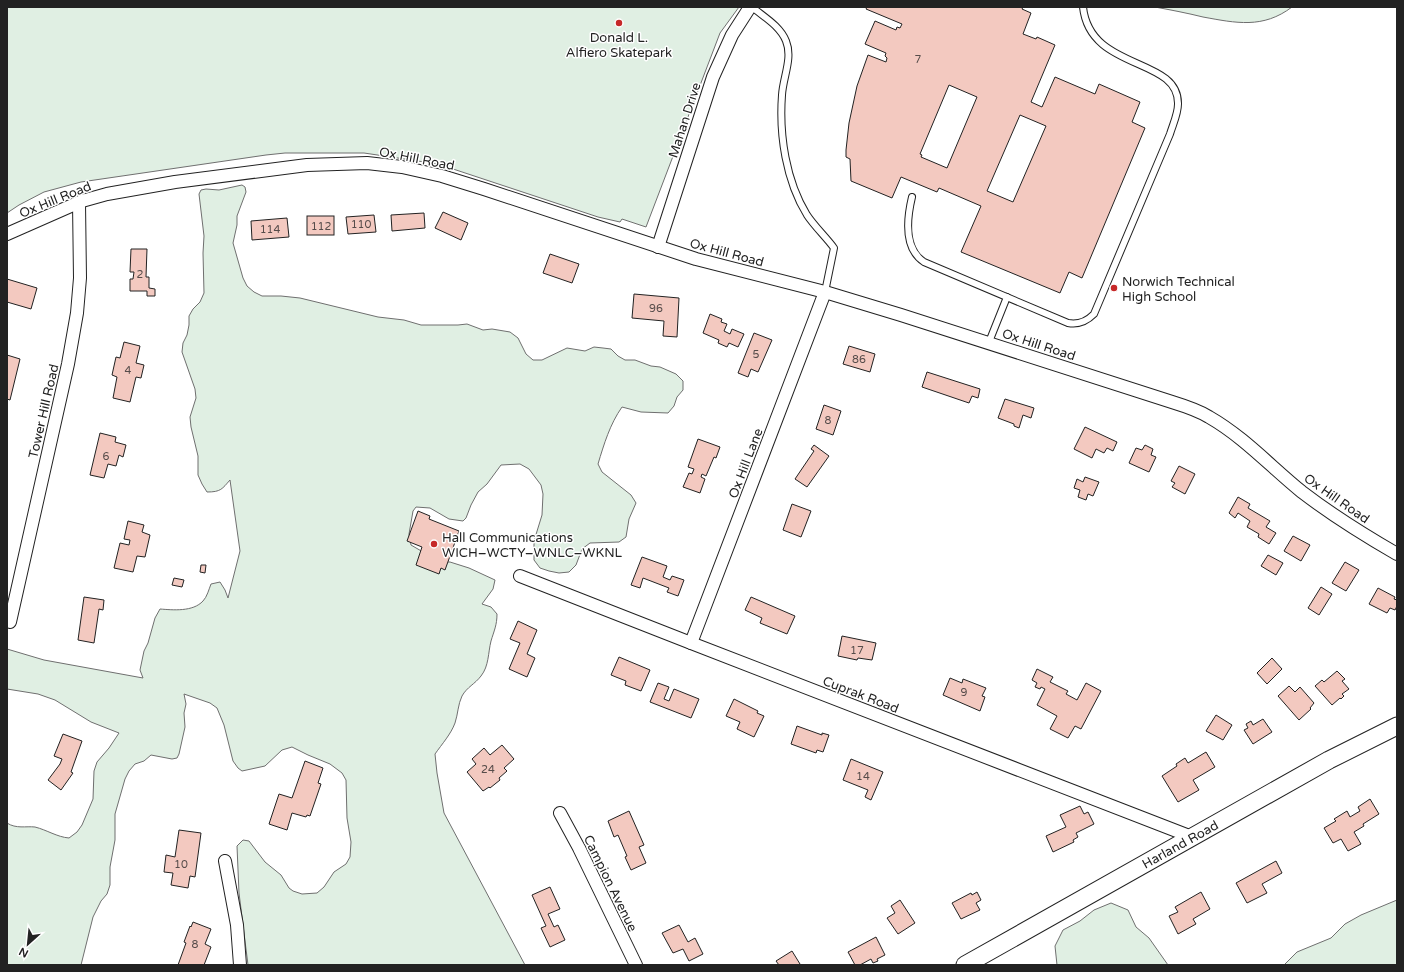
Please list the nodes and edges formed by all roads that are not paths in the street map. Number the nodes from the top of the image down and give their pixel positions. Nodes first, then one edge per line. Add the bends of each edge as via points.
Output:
1 (751, 7) edge
2 (1083, 7) edge
3 (912, 197) dead end
4 (79, 203) junction
5 (7, 234) edge
6 (658, 247) junction
7 (825, 292) junction
8 (1007, 297) junction
9 (989, 342) junction
10 (1397, 554) edge
11 (520, 576) dead end
12 (10, 622) dead end
13 (691, 644) junction
14 (1397, 726) edge
15 (560, 813) dead end
16 (1192, 837) junction
17 (225, 861) dead end
18 (240, 965) edge
19 (636, 965) edge
20 (965, 965) edge

1 - 6 street, Mahan Drive via 732,34 713,77
1 - 7 lane via 780,30 786,40 788,60 784,77 781,120 784,145 791,177 805,211 834,248
2 - 8 lane via 1091,30 1105,47 1168,79 1177,94 1178,110 1094,314 1084,321 1068,323
3 - 8 lane via 908,231 910,245 916,256 924,262
4 - 5 street, Ox Hill Road
4 - 6 street, Ox Hill Road via 107,194 198,178 307,165 382,164 449,178
4 - 12 street, Tower Hill Road via 80,278 77,313 68,364
6 - 7 street, Ox Hill Road
7 - 9 street, Ox Hill Road
7 - 13 street, Ox Hill Lane
8 - 9 lane
9 - 10 street, Ox Hill Road via 1204,414 1222,424 1324,508
11 - 13 street, Cuprak Road
13 - 16 street, Cuprak Road
14 - 16 main road, Harland Road via 1329,760
15 - 19 street, Campion Avenue
16 - 20 main road, Harland Road
17 - 18 street via 237,925

